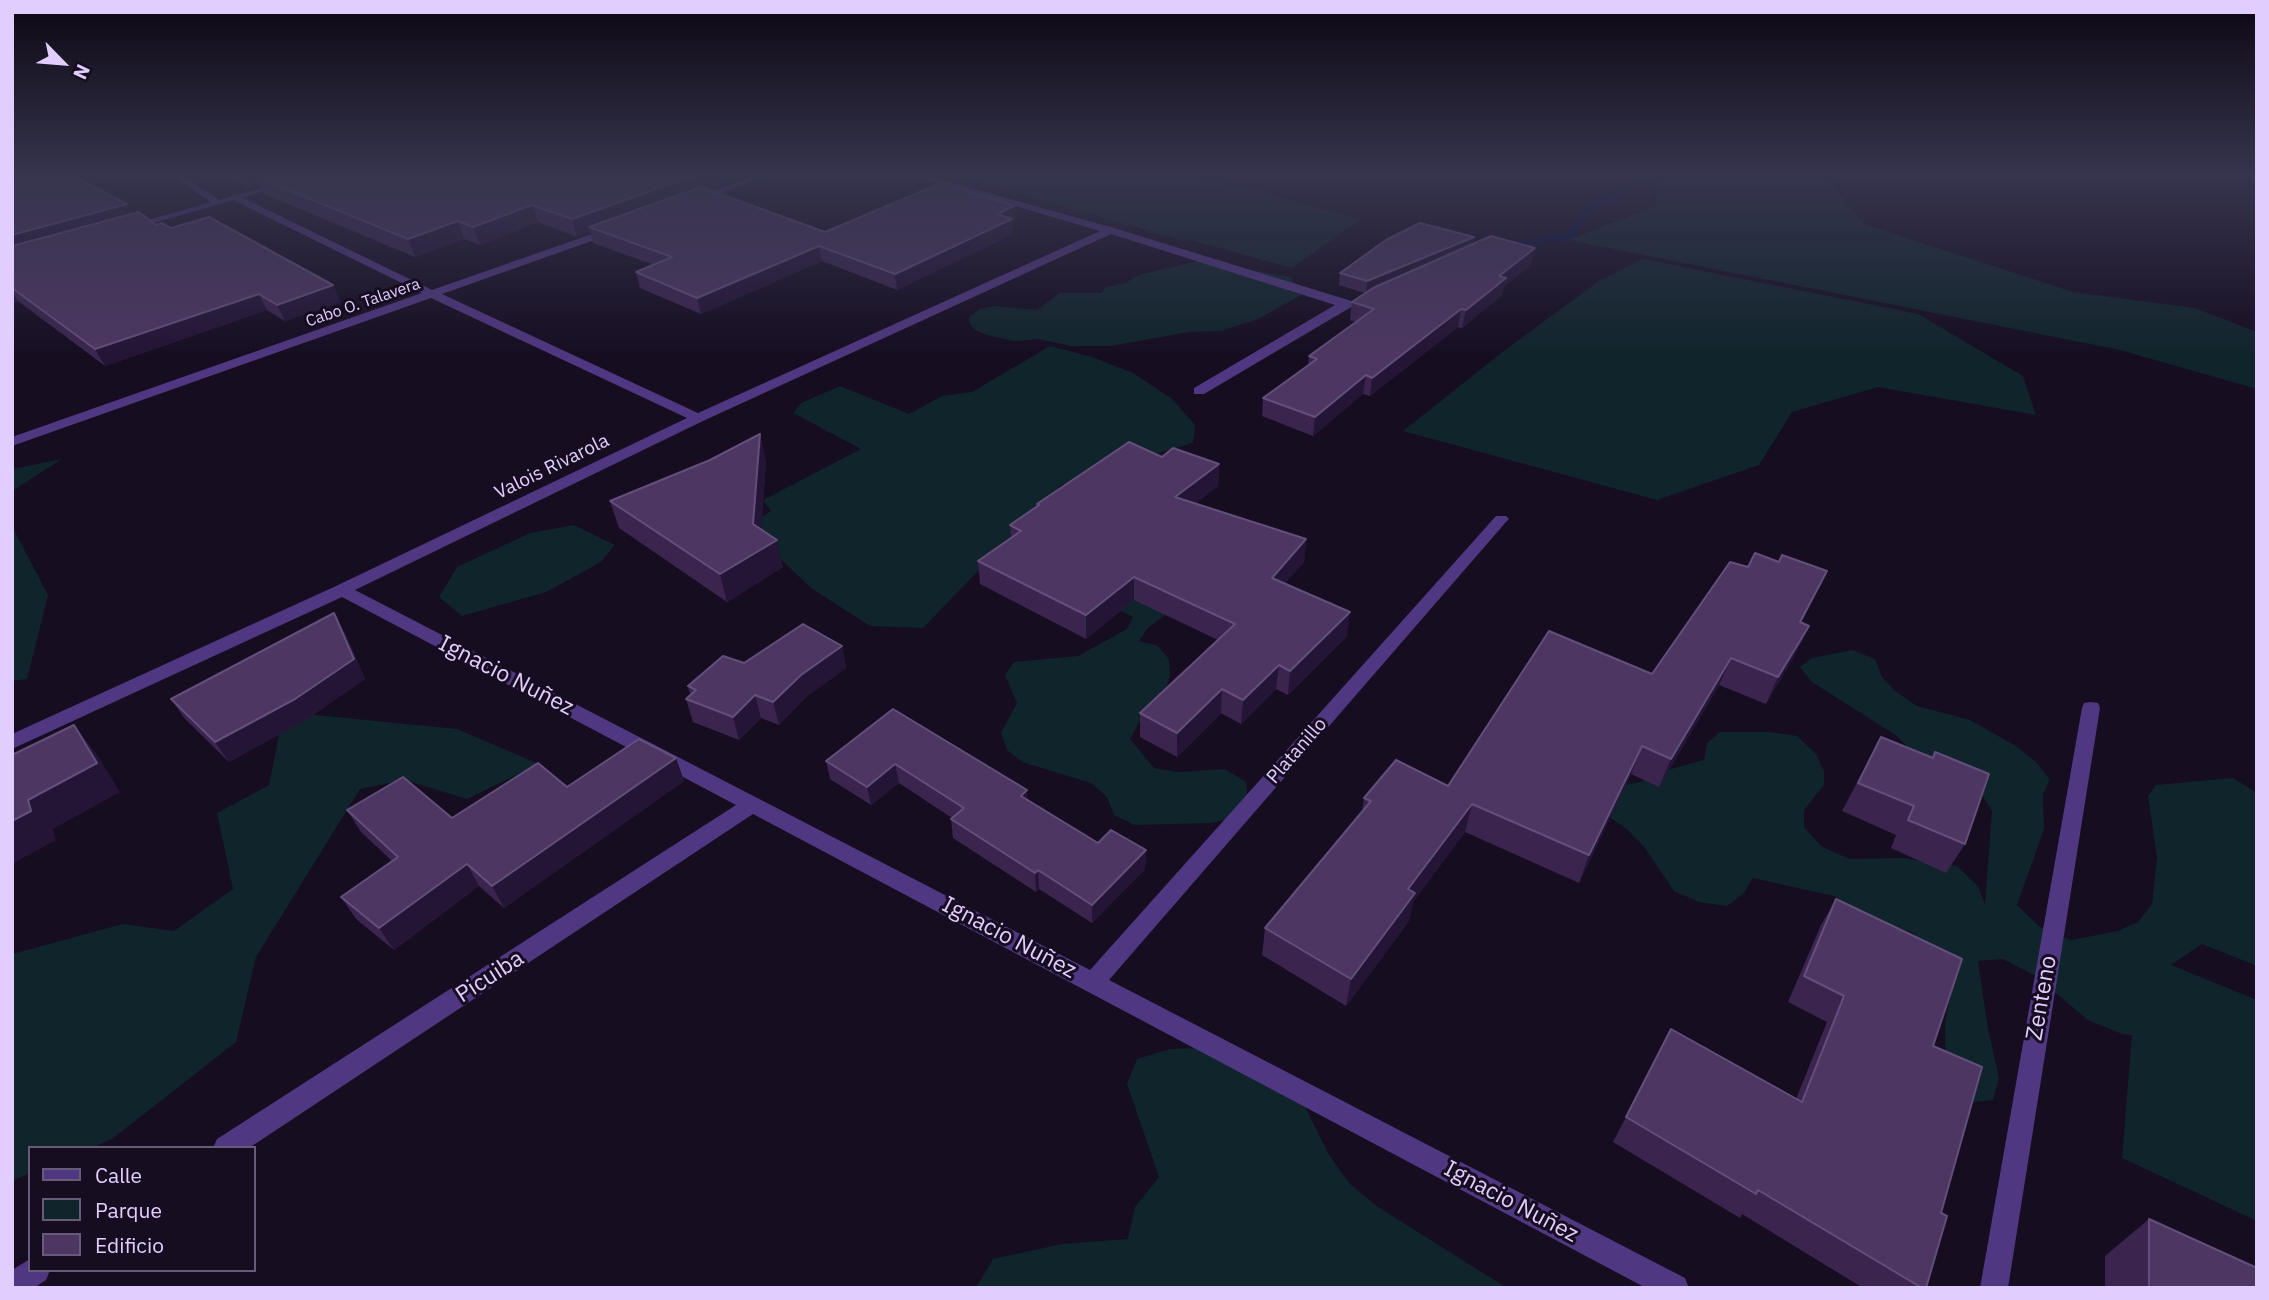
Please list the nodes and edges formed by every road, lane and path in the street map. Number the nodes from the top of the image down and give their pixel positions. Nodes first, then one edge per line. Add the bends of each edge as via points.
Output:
1 (316, 237) edge
2 (593, 237) edge
3 (1095, 237) edge
4 (1131, 237) edge
5 (434, 295) junction
6 (1369, 299) edge
7 (1345, 304) junction
8 (1199, 391) dead end
9 (698, 418) junction
10 (12, 442) edge
11 (1501, 519) dead end
12 (342, 590) junction
13 (2091, 708) dead end
14 (12, 742) edge
15 (753, 804) junction
16 (1093, 983) junction
17 (229, 1146) edge
18 (33, 1272) edge
19 (12, 1286) edge
20 (1675, 1288) edge
21 (1994, 1288) edge

1 - 5 street
2 - 5 street, Cabo O. Talavera
3 - 9 street, Valois Rivarola
4 - 7 street
5 - 9 street
5 - 10 street, Cabo O. Talavera
6 - 7 street
7 - 8 street
9 - 12 street, Valois Rivarola
11 - 16 street, Platanillo
12 - 14 street, Valois Rivarola
12 - 15 street, Ignacio Nuñez
13 - 21 street, Zenteno
15 - 16 street, Ignacio Nuñez
15 - 17 street, Picuiba
16 - 20 street, Ignacio Nuñez
18 - 19 street

